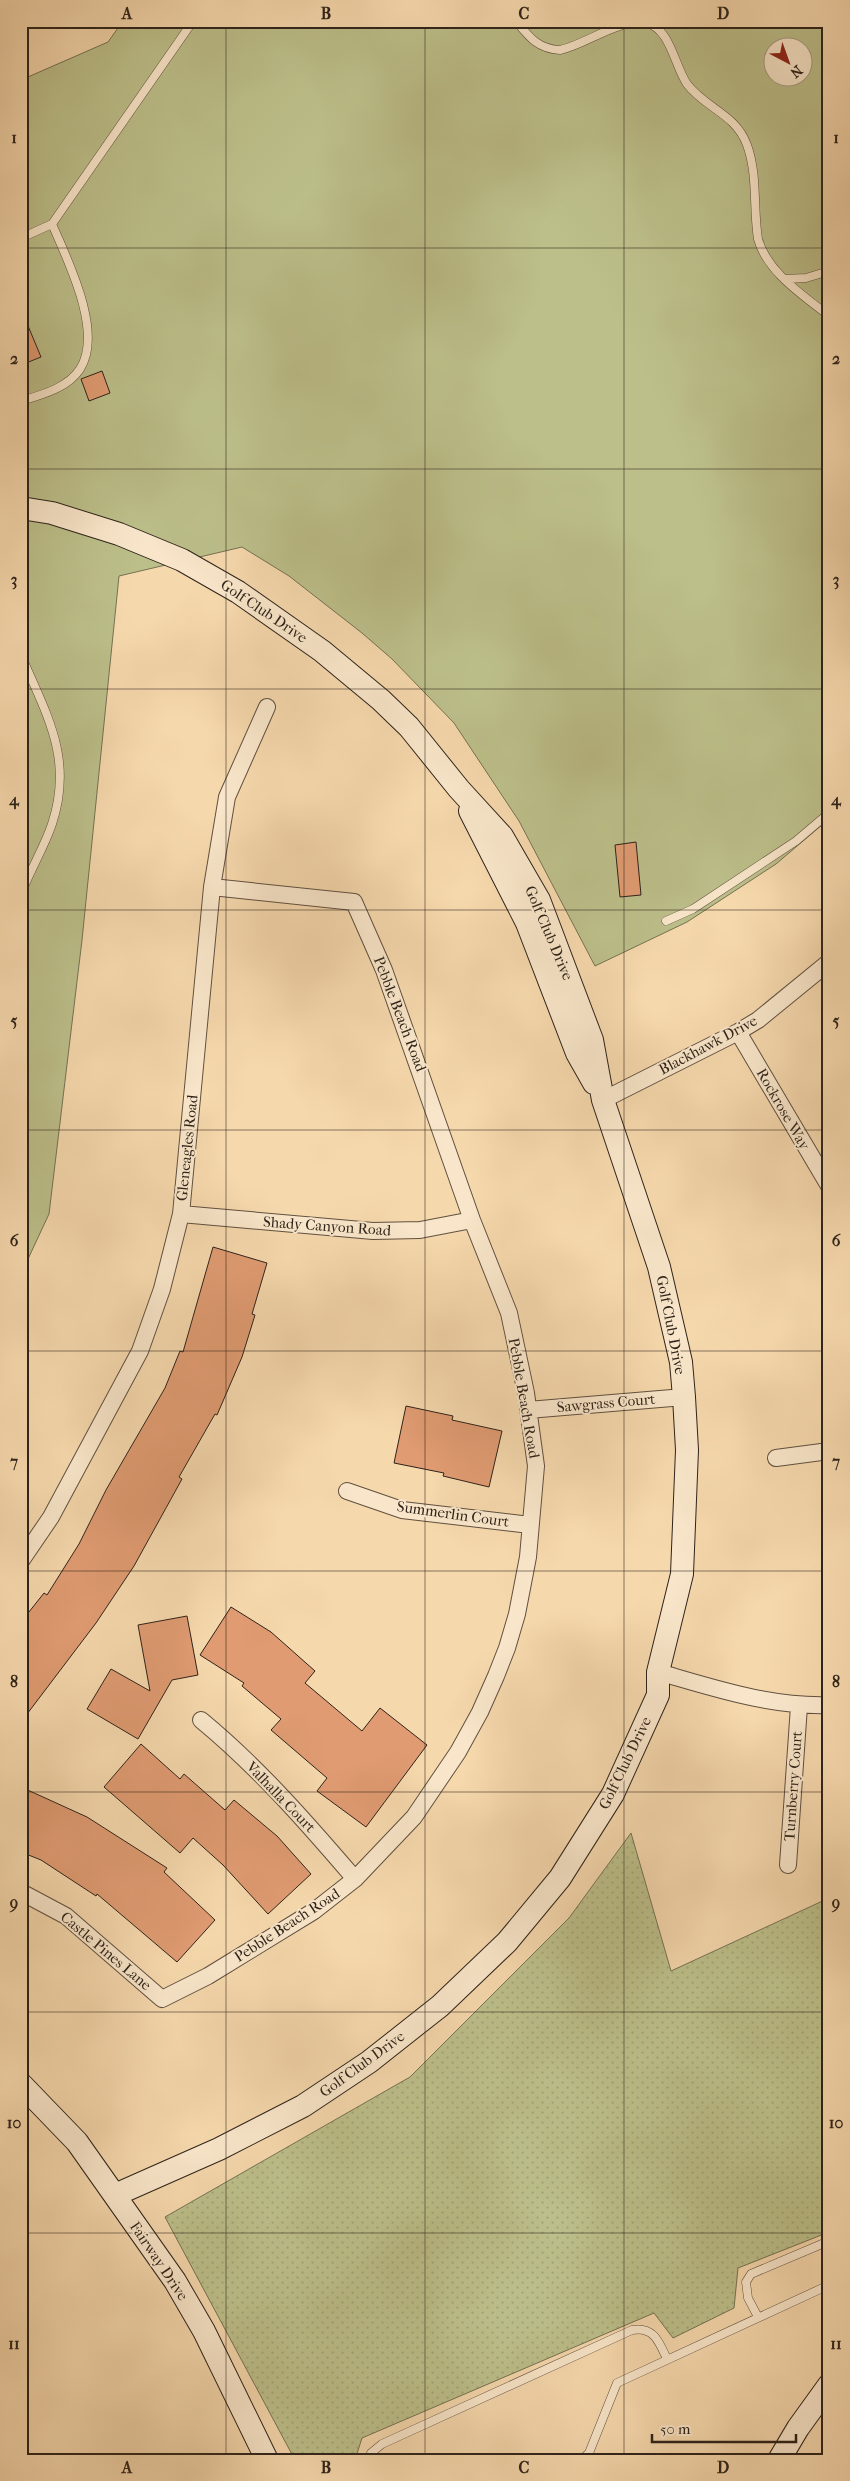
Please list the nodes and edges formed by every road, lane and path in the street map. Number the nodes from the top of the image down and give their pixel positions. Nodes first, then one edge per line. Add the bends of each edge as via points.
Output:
1 (193, 21) edge
2 (516, 21) edge
3 (654, 23) edge
4 (52, 224) junction
5 (21, 238) edge
6 (829, 271) edge
7 (785, 279) junction
8 (829, 316) edge
9 (21, 402) edge
10 (21, 508) edge
11 (21, 656) edge
12 (267, 707) dead end
13 (829, 813) edge
14 (212, 887) junction
15 (21, 894) edge
16 (666, 921) dead end
17 (829, 962) edge
18 (738, 1032) junction
19 (603, 1100) junction
20 (829, 1186) edge
21 (180, 1214) junction
22 (472, 1220) junction
23 (684, 1397) junction
24 (528, 1410) junction
25 (829, 1451) edge
26 (776, 1458) dead end
27 (347, 1492) dead end
28 (530, 1525) junction
29 (21, 1562) edge
30 (658, 1672) junction
31 (829, 1705) edge
32 (799, 1706) junction
33 (201, 1720) dead end
34 (788, 1865) dead end
35 (355, 1879) junction
36 (21, 1892) edge
37 (162, 1999) joint
38 (21, 2084) edge
39 (115, 2195) junction
40 (829, 2241) edge
41 (829, 2285) edge
42 (758, 2318) junction
43 (667, 2359) junction
44 (829, 2385) edge
45 (266, 2460) edge
46 (368, 2460) edge
47 (580, 2460) edge
48 (779, 2460) edge

1 - 4 lane
2 - 3 lane via 533,42 550,50 560,50 624,25
3 - 7 lane via 687,84 733,121 745,138 752,166 756,229 761,250 769,264
4 - 5 lane
4 - 9 lane via 85,305 86,353 80,370 68,382
6 - 7 lane via 806,278
7 - 8 lane
10 - 19 street, Golf Club Drive via 52,513 120,534 182,560 238,592 322,651 381,700 434,755 473,809 502,836 538,900 592,1040
11 - 15 lane via 57,742 60,762 52,824
12 - 14 street, Gleneagles Road via 227,797
13 - 16 lane via 796,842 693,909
14 - 21 street, Gleneagles Road
14 - 22 street, Pebble Beach Road via 354,902 391,989
17 - 18 street, Blackhawk Drive via 758,1020
18 - 19 street, Blackhawk Drive
18 - 20 street, Rockrose Way
19 - 23 street, Golf Club Drive via 659,1267 681,1362
21 - 22 street, Shady Canyon Road via 340,1230 382,1231 420,1230
21 - 29 street, Gleneagles Road via 162,1290 140,1350 51,1518
22 - 24 street, Pebble Beach Road via 509,1313
23 - 24 street, Sawgrass Court
23 - 30 street, Golf Club Drive via 686,1450 682,1574
24 - 28 street, Pebble Beach Road via 536,1466
25 - 26 street
27 - 28 street, Summerlin Court via 402,1510
28 - 35 street, Pebble Beach Road via 528,1557 508,1648 480,1712 458,1752 414,1817
30 - 32 street via 733,1694
30 - 39 street, Golf Club Drive via 658,1695 613,1794 560,1878 494,1955 440,2006 369,2062 303,2106 219,2149
31 - 32 street
32 - 34 street, Turnberry Court
33 - 35 street, Valhalla Court via 281,1795
35 - 37 street, Pebble Beach Road via 314,1911 208,1976
36 - 37 street, Castle Pines Lane via 66,1916
38 - 39 street, Fairway Drive via 77,2142
39 - 45 street, Fairway Drive via 204,2331
40 - 42 lane via 751,2274 746,2282 748,2298
41 - 42 lane
42 - 43 lane
43 - 46 lane via 651,2330 632,2330 382,2444
43 - 47 lane via 617,2383 589,2454
44 - 48 street

